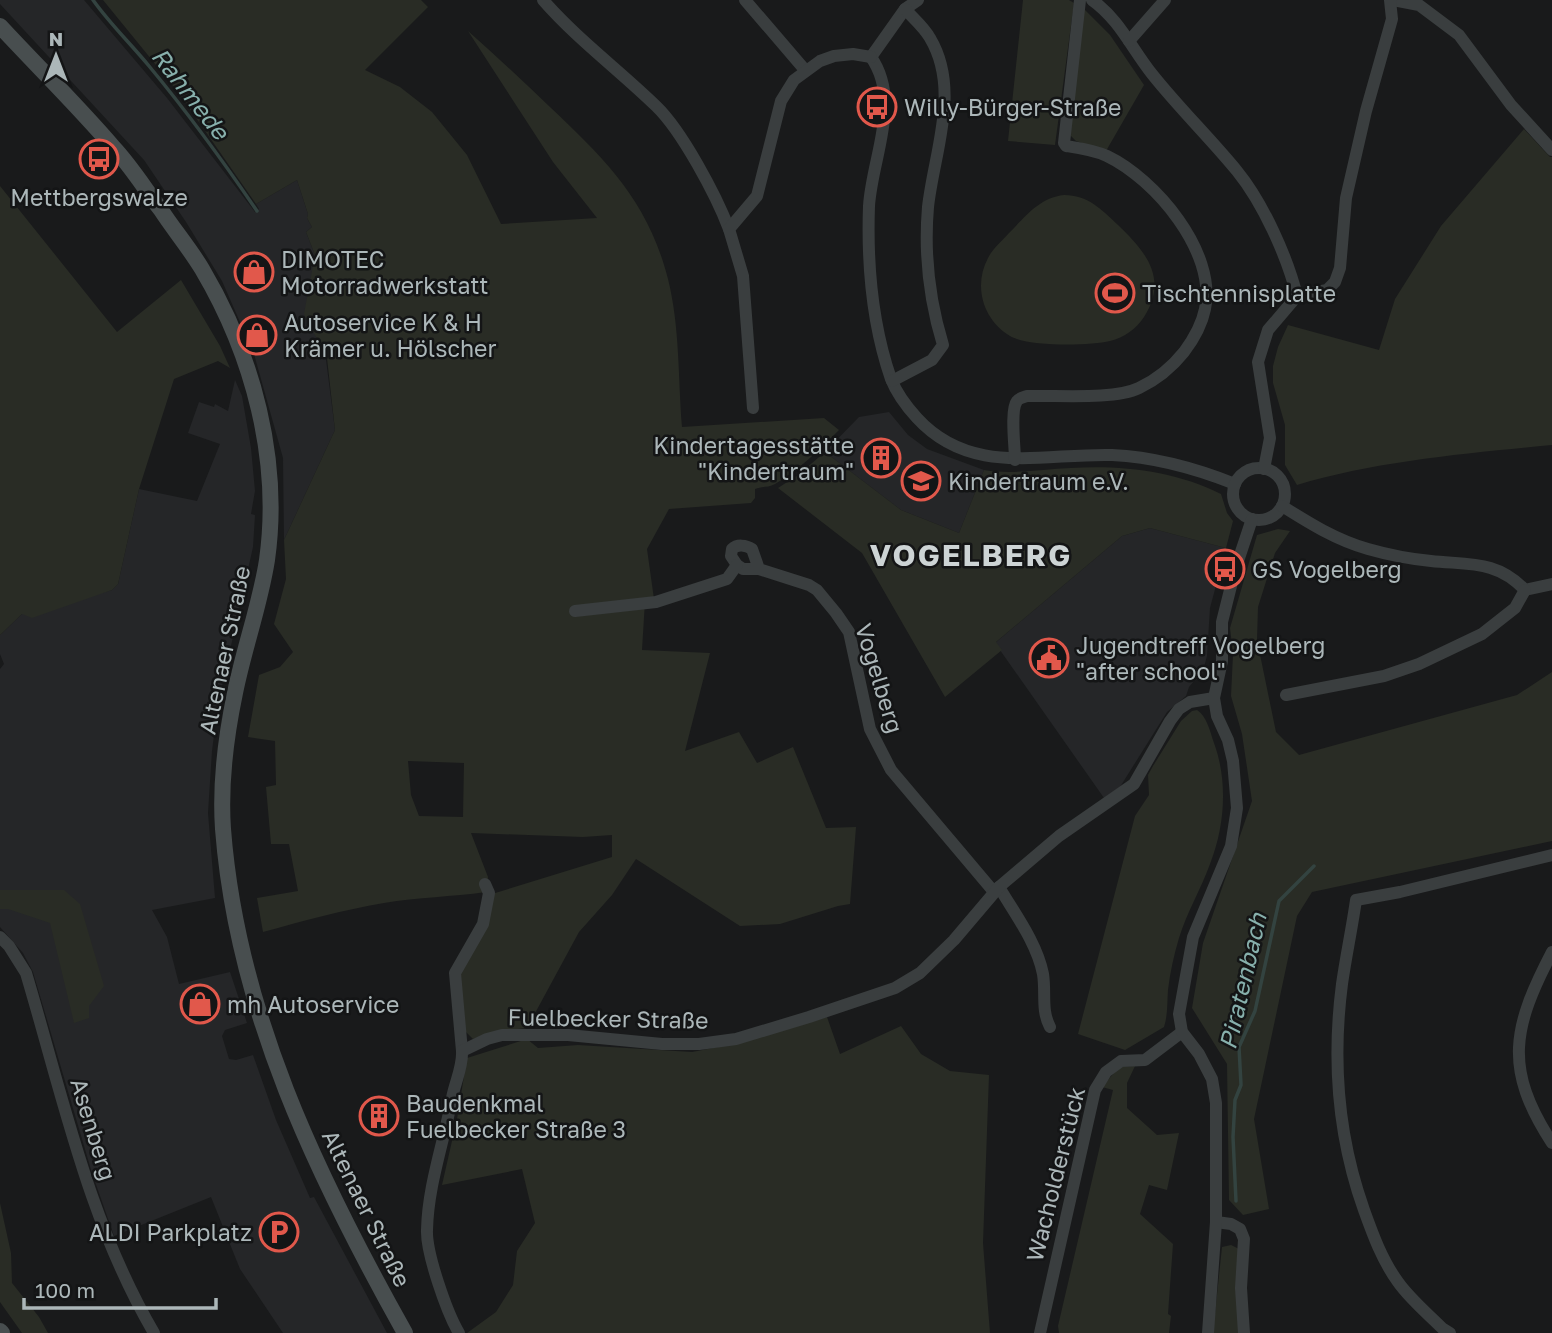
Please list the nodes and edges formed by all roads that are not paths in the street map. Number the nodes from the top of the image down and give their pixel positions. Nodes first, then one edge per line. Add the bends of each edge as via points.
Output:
1 (543, 0) edge
2 (745, 0) edge
3 (918, 0) edge
4 (1080, 0) edge
5 (1092, 0) edge
6 (1165, 0) edge
7 (1392, 0) edge
8 (905, 9) junction
9 (0, 26) edge
10 (1129, 41) junction
11 (871, 57) junction
12 (805, 70) junction
13 (1552, 150) edge
14 (729, 229) junction
15 (1297, 296) junction
16 (892, 381) junction
17 (753, 408) dead end
18 (1015, 460) junction
19 (1264, 469) junction
20 (1235, 484) junction
21 (1282, 506) junction
22 (1252, 519) junction
23 (737, 565) junction
24 (759, 569) junction
25 (1552, 583) edge
26 (1525, 590) junction
27 (575, 611) dead end
28 (1286, 695) dead end
29 (1214, 698) junction
30 (1552, 855) edge
31 (485, 884) dead end
32 (996, 890) junction
33 (0, 937) edge
34 (1552, 952) edge
35 (1051, 1027) dead end
36 (1182, 1032) junction
37 (463, 1051) junction
38 (1552, 1143) edge
39 (1216, 1222) junction
40 (154, 1333) edge
41 (405, 1333) edge
42 (459, 1333) edge
43 (1040, 1333) edge
44 (1208, 1333) edge
45 (1244, 1333) edge
46 (1450, 1333) edge

1 - 14 street via 658,108 685,143
2 - 12 street
3 - 8 street
4 - 18 street via 1064,143 1124,166 1172,209 1203,272 1205,310 1177,360 1136,390 1027,396 1016,401
5 - 10 street
6 - 10 street
7 - 13 street via 1419,5 1459,35 1511,105
7 - 15 street via 1392,19 1346,198 1338,275 1327,290
8 - 11 street
8 - 16 street via 930,38 941,68 944,125 928,206 927,243 928,288 943,345 932,360
9 - 41 main road, Altenaer Straße via 114,148 170,224 201,268 234,332 252,382 265,449 270,523 266,562 234,693 226,759 222,811 231,896 250,989 289,1098 340,1214
10 - 15 street via 1253,194
11 - 12 street via 834,56
11 - 16 street via 880,71 886,107 869,205 871,285 878,335
12 - 14 street via 781,101 757,196
14 - 17 street via 743,275
15 - 19 street via 1268,330 1258,362 1270,438
16 - 18 street via 907,407 943,439 977,456
18 - 20 street via 1061,455 1148,458 1204,471
19 - 20 street via 1244,473
19 - 21 street via 1283,484
20 - 22 street via 1234,501
21 - 22 street via 1268,518
21 - 26 street via 1354,545 1409,558 1477,563 1513,576
22 - 29 street via 1222,622 1222,661
23 - 24 street, Vogelberg
23 - 24 street, Vogelberg via 732,549 744,546 752,550
23 - 27 street, Vogelberg via 727,579 656,602
24 - 32 street, Vogelberg via 817,590 836,613 849,632 870,729 891,770
25 - 26 street
26 - 28 street via 1516,608 1482,634 1419,664 1384,676
29 - 32 street, Fuelbecker Straße via 1179,709 1135,784 1059,836
29 - 36 street via 1233,761 1237,808 1231,846 1193,937 1179,1014
30 - 46 street via 1356,900 1338,1036 1341,1121 1355,1184 1378,1248 1398,1283
31 - 37 street via 489,893 483,924 455,973
32 - 35 street via 1038,956 1045,1017
32 - 37 street, Fuelbecker Straße via 920,974 895,988 809,1017 736,1039 699,1044 502,1035
33 - 40 street, Asenberg via 26,974 100,1221
34 - 38 street via 1531,992 1518,1051 1528,1097
36 - 39 street via 1212,1079 1217,1128
36 - 43 street, Wacholderstück via 1144,1060 1121,1061 1106,1072 1095,1090
37 - 42 street via 430,1193 426,1234 449,1315
39 - 44 street
39 - 45 street via 1240,1229 1244,1239

